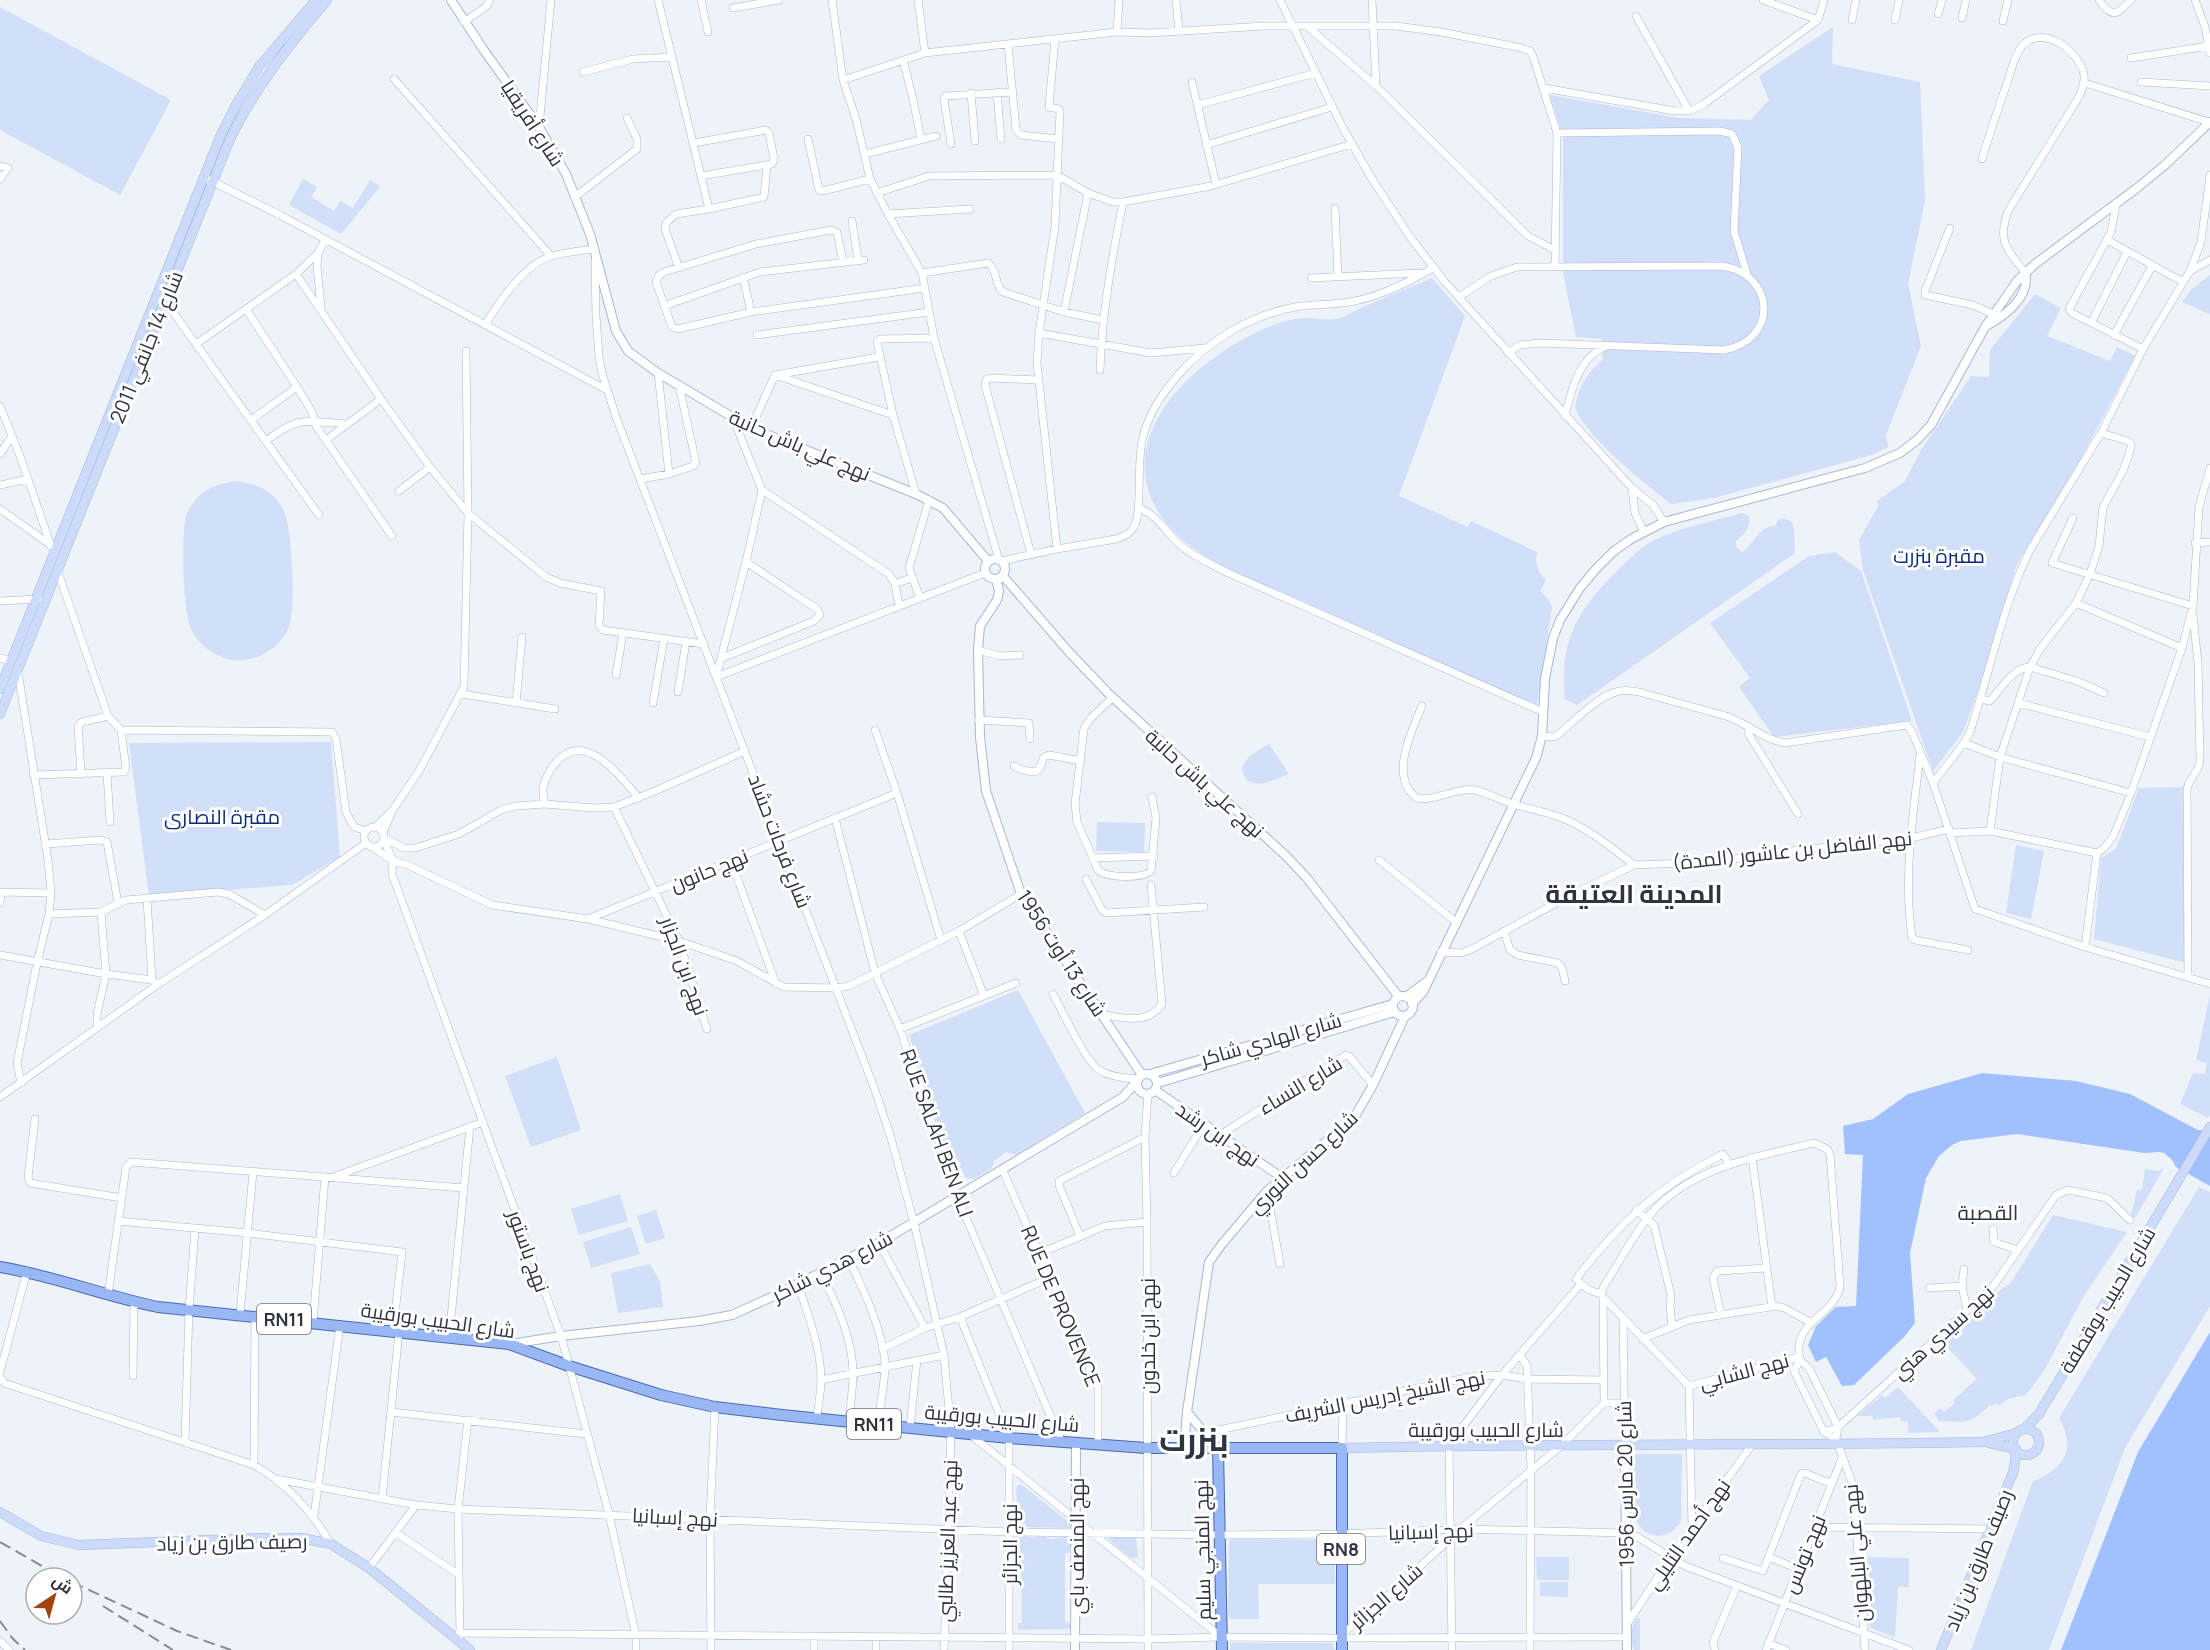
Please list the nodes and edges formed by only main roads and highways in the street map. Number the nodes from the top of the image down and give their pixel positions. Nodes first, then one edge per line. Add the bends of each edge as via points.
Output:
1 (316, 0) edge
2 (327, 0) edge
3 (58, 550) junction
4 (41, 600) junction
5 (0, 689) edge
6 (0, 714) edge
7 (2210, 1127) edge
8 (0, 1267) edge
9 (2039, 1414) junction
10 (2020, 1431) junction
11 (2036, 1434) junction
12 (1983, 1442) junction
13 (1342, 1448) junction
14 (1218, 1449) junction
15 (2016, 1450) junction
16 (2031, 1454) junction
17 (2014, 1470) junction
18 (0, 1512) edge
19 (470, 1650) edge
20 (1222, 1650) edge
21 (1342, 1650) edge
22 (1941, 1650) edge

1 - 3 main road, شارع 14 جانفي 2011 via 278,43 236,105 134,350
2 - 3 main road, شارع 14 جانفي 2011 via 286,48 243,111
3 - 4 main road, شارع 14 جانفي 2011
3 - 4 main road, شارع 14 جانفي 2011 via 58,572
4 - 5 main road, شارع 14 جانفي 2011
4 - 6 main road, شارع 14 جانفي 2011
7 - 9 main road, شارع الحبيب بوقطفة
8 - 14 main road, شارع الحبيب بورقيبة / RN11 via 134,1302 509,1344 652,1393 715,1407 1009,1438
9 - 10 main road, شارع الحبيب بوقطفة
9 - 11 main road, شارع الحبيب بوقطفة
10 - 11 main road via 2031,1430
10 - 12 main road, شارع الحبيب بورقيبة
10 - 15 main road via 2013,1441
11 - 16 main road via 2038,1448
12 - 13 main road, شارع الحبيب بورقيبة / RN11
12 - 15 main road, شارع الحبيب بورقيبة
13 - 14 main road, شارع الحبيب بورقيبة / RN11
13 - 21 main road, RN8
14 - 20 main road, نهج المنجي سليم
15 - 16 main road
15 - 17 main road, رصيف طارق بن زياد
16 - 17 main road, رصيف طارق بن زياد
17 - 22 main road, رصيف طارق بن زياد
18 - 19 main road, رصيف طارق بن زياد via 41,1536 79,1545 263,1538 301,1538 332,1544 369,1568 460,1638

